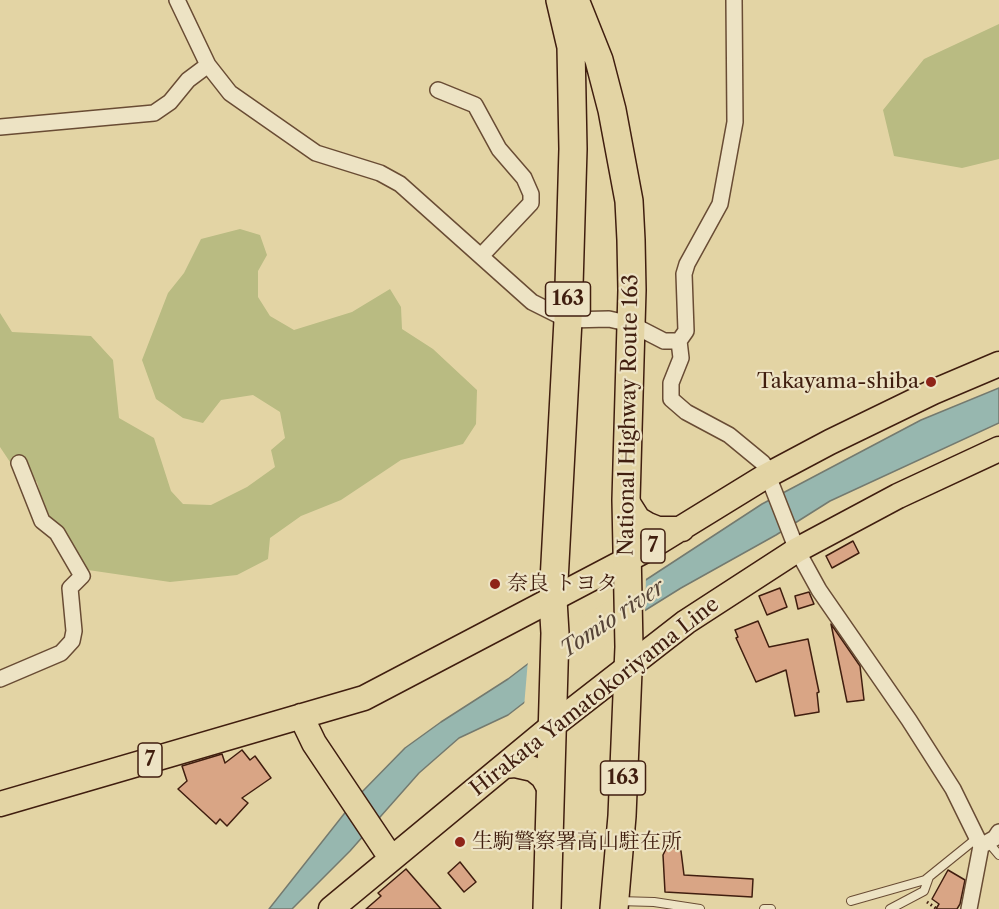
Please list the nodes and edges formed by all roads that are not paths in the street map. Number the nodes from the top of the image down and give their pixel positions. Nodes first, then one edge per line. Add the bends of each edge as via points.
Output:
1 (177, 0) edge
2 (560, 0) edge
3 (575, 0) edge
4 (734, 0) edge
5 (208, 65) junction
6 (438, 90) dead end
7 (0, 127) edge
8 (481, 256) junction
9 (568, 320) junction
10 (631, 324) junction
11 (679, 340) junction
12 (999, 364) edge
13 (999, 449) edge
14 (19, 463) dead end
15 (766, 476) junction
16 (626, 500) junction
17 (682, 529) junction
18 (793, 542) junction
19 (627, 571) junction
20 (553, 600) junction
21 (629, 657) junction
22 (0, 679) edge
23 (301, 716) junction
24 (551, 727) junction
25 (504, 766) junction
26 (551, 791) junction
27 (0, 804) edge
28 (986, 840) edge
29 (999, 855) edge
30 (391, 858) junction
31 (930, 876) junction
32 (851, 901) dead end
33 (614, 905) edge
34 (655, 906) edge
35 (331, 909) edge
36 (547, 909) edge
37 (700, 909) edge
38 (764, 909) edge
39 (771, 909) edge
40 (890, 909) edge
41 (969, 909) edge

1 - 5 street
2 - 9 highway, 163 via 571,47 574,92
3 - 10 highway, National Highway Route 163 / 163 via 599,60 629,201
4 - 11 street via 735,122 720,204 684,274 686,331
5 - 7 street via 154,113
5 - 8 street via 230,93 301,144 400,184
6 - 8 street via 475,105 499,149 524,178 531,194 531,203
8 - 9 street via 532,302
9 - 10 street via 609,319
9 - 20 highway, 163
10 - 11 street via 664,341
10 - 16 highway, National Highway Route 163 / 163
11 - 15 street via 681,358 671,383 671,399 758,457
12 - 15 main road, 7 via 924,396
13 - 18 main road, Hirakata Yamatokoriyama Line
14 - 22 street via 42,521 57,533 81,576 70,588 72,640 61,653
15 - 17 main road, 7
15 - 18 street
16 - 17 main road via 638,519 648,525
16 - 19 highway, National Highway Route 163 / 163
17 - 19 main road, 7
18 - 21 main road, Hirakata Yamatokoriyama Line via 686,622
18 - 28 street via 825,599
19 - 20 main road, 7
19 - 21 highway, National Highway Route 163 / 163
20 - 23 main road, 7 via 364,698
20 - 24 highway, 163
21 - 24 main road, Hirakata Yamatokoriyama Line
21 - 33 highway, National Highway Route 163 / 163
23 - 27 main road, 7
23 - 30 main road via 314,744
24 - 25 main road, Hirakata Yamatokoriyama Line
24 - 26 highway, 163
25 - 26 main road via 533,769
25 - 30 main road, Hirakata Yamatokoriyama Line
26 - 36 highway, 163
28 - 29 lane
28 - 31 lane
28 - 41 street
30 - 35 main road, Hirakata Yamatokoriyama Line
31 - 32 lane
31 - 40 lane via 924,891
33 - 34 lane
34 - 37 lane
38 - 39 lane

